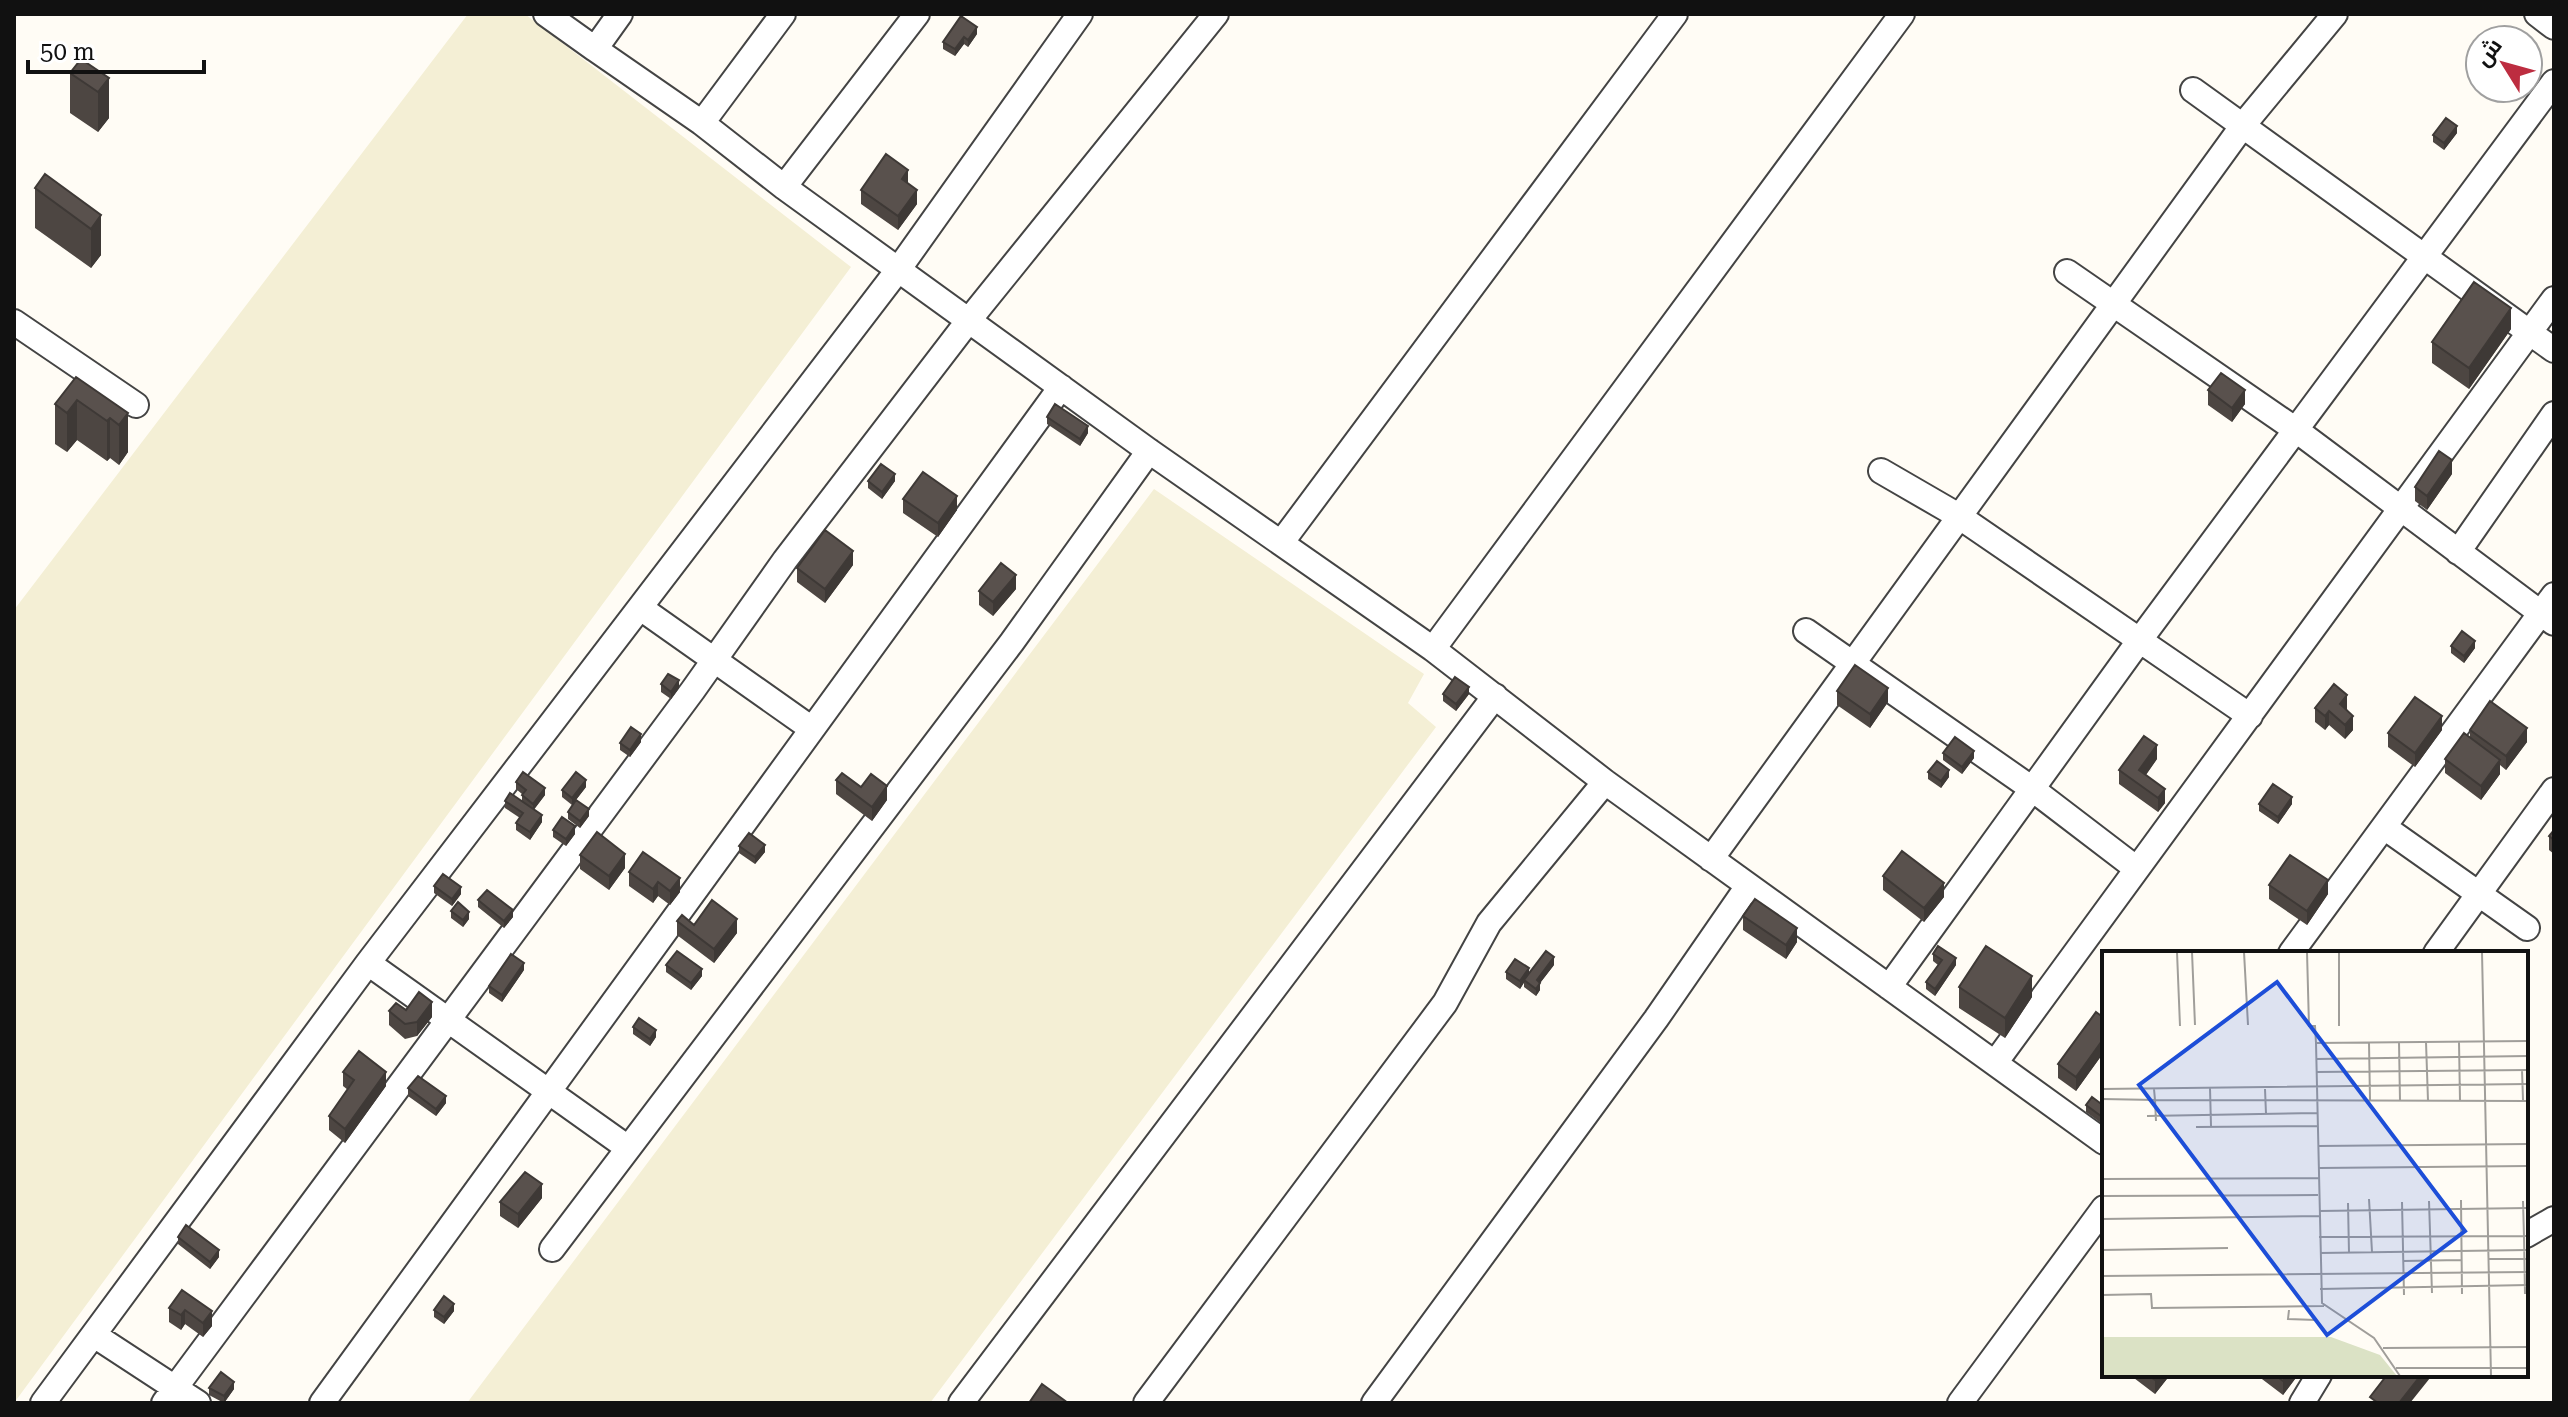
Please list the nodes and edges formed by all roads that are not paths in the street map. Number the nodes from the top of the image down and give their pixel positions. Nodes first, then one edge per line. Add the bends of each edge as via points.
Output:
1 (546, 14) edge
2 (620, 14) edge
3 (783, 14) edge
4 (917, 14) edge
5 (1080, 14) edge
6 (1216, 14) edge
7 (1675, 14) edge
8 (1902, 14) edge
9 (2335, 14) edge
10 (2537, 14) edge
11 (2554, 27) edge
12 (595, 49) junction
13 (2554, 82) edge
14 (2193, 90) dead end
15 (702, 123) junction
16 (2244, 124) junction
17 (784, 187) junction
18 (2426, 254) junction
19 (898, 270) junction
20 (2067, 272) dead end
21 (2554, 299) edge
22 (2113, 303) junction
23 (969, 320) junction
24 (14, 322) edge
25 (2529, 333) junction
26 (2554, 350) edge
27 (1061, 387) junction
28 (136, 405) dead end
29 (2554, 414) edge
30 (2296, 430) junction
31 (1149, 451) junction
32 (1881, 471) dead end
33 (2401, 509) junction
34 (1957, 515) junction
35 (1281, 543) junction
36 (2458, 552) junction
37 (642, 609) junction
38 (2549, 611) edge
39 (1806, 631) dead end
40 (2139, 641) junction
41 (1433, 649) junction
42 (713, 661) junction
43 (1851, 663) junction
44 (1495, 696) junction
45 (2250, 716) junction
46 (812, 729) junction
47 (1605, 782) junction
48 (2031, 788) junction
49 (2554, 790) edge
50 (2384, 827) junction
51 (1711, 859) junction
52 (2137, 869) junction
53 (1748, 886) junction
54 (2478, 895) junction
55 (2527, 928) dead end
56 (2292, 951) edge
57 (2437, 951) edge
58 (368, 963) junction
59 (1889, 987) junction
60 (447, 1019) junction
61 (1995, 1063) junction
62 (547, 1093) junction
63 (2102, 1141) edge
64 (628, 1148) junction
65 (2102, 1211) edge
66 (2554, 1219) edge
67 (2528, 1234) edge
68 (552, 1249) dead end
69 (94, 1335) junction
70 (2318, 1377) edge
71 (170, 1396) edge
72 (43, 1403) edge
73 (198, 1403) edge
74 (322, 1403) edge
75 (961, 1403) edge
76 (1146, 1403) edge
77 (1374, 1403) edge
78 (1960, 1403) edge
79 (2302, 1403) edge

1 - 12 street
2 - 12 street
3 - 15 street
4 - 17 street
5 - 19 street
6 - 23 street
7 - 35 street
8 - 41 street
9 - 16 street
10 - 11 street
12 - 15 street
13 - 18 street
14 - 16 street
15 - 17 street
16 - 18 street
16 - 22 street
17 - 19 street
18 - 25 street
18 - 30 street
19 - 23 street
19 - 37 street
20 - 22 street
21 - 25 street
22 - 30 street
22 - 34 street
23 - 27 street
23 - 42 street
24 - 28 street
25 - 26 street
25 - 33 street
27 - 31 street
27 - 46 street
29 - 36 street
30 - 33 street
30 - 40 street
31 - 35 street
31 - 64 street via 1012,642
32 - 34 street
33 - 36 street
33 - 45 street
34 - 40 street
34 - 43 street
35 - 41 street
36 - 38 street
37 - 42 street
37 - 58 street
38 - 50 street
39 - 43 street
40 - 45 street
40 - 48 street
41 - 44 street
42 - 46 street
42 - 60 street
43 - 48 street
43 - 51 street
44 - 47 street
44 - 75 street
45 - 52 street
46 - 62 street
47 - 51 street
47 - 76 street via 1489,923 1445,1003
48 - 52 street
48 - 59 street
49 - 54 street
50 - 54 street
50 - 56 street
51 - 53 street
52 - 61 street
53 - 59 street
53 - 77 street
54 - 55 street
54 - 57 street
58 - 60 street
58 - 69 street
59 - 61 street
60 - 62 street
60 - 71 street
61 - 63 street
62 - 64 street
62 - 74 street
64 - 68 street
65 - 78 street
66 - 67 street
69 - 71 street
69 - 72 street
70 - 79 street
71 - 73 street

